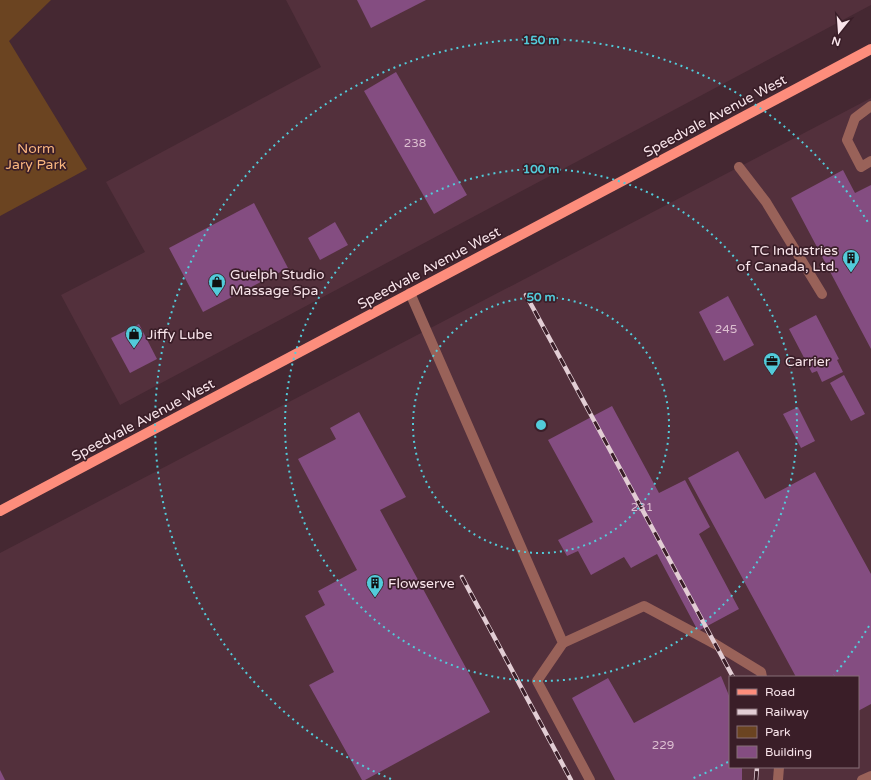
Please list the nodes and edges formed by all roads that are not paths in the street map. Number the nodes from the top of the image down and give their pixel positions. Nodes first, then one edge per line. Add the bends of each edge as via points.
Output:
1 (871, 49) edge
2 (871, 106) edge
3 (871, 161) edge
4 (738, 167) dead end
5 (410, 293) junction
6 (822, 294) dead end
7 (0, 511) edge
8 (563, 643) junction
9 (762, 676) edge
10 (779, 768) edge
11 (871, 776) edge
12 (590, 780) edge
13 (778, 780) edge
14 (862, 780) edge

1 - 5 main road, Speedvale Avenue West
2 - 3 lane via 855,118 847,140 861,167
4 - 6 lane via 766,202
5 - 7 main road, Speedvale Avenue West
5 - 8 lane
8 - 9 lane via 644,606 715,644 761,672
8 - 12 lane via 537,681
10 - 13 lane
11 - 14 lane

